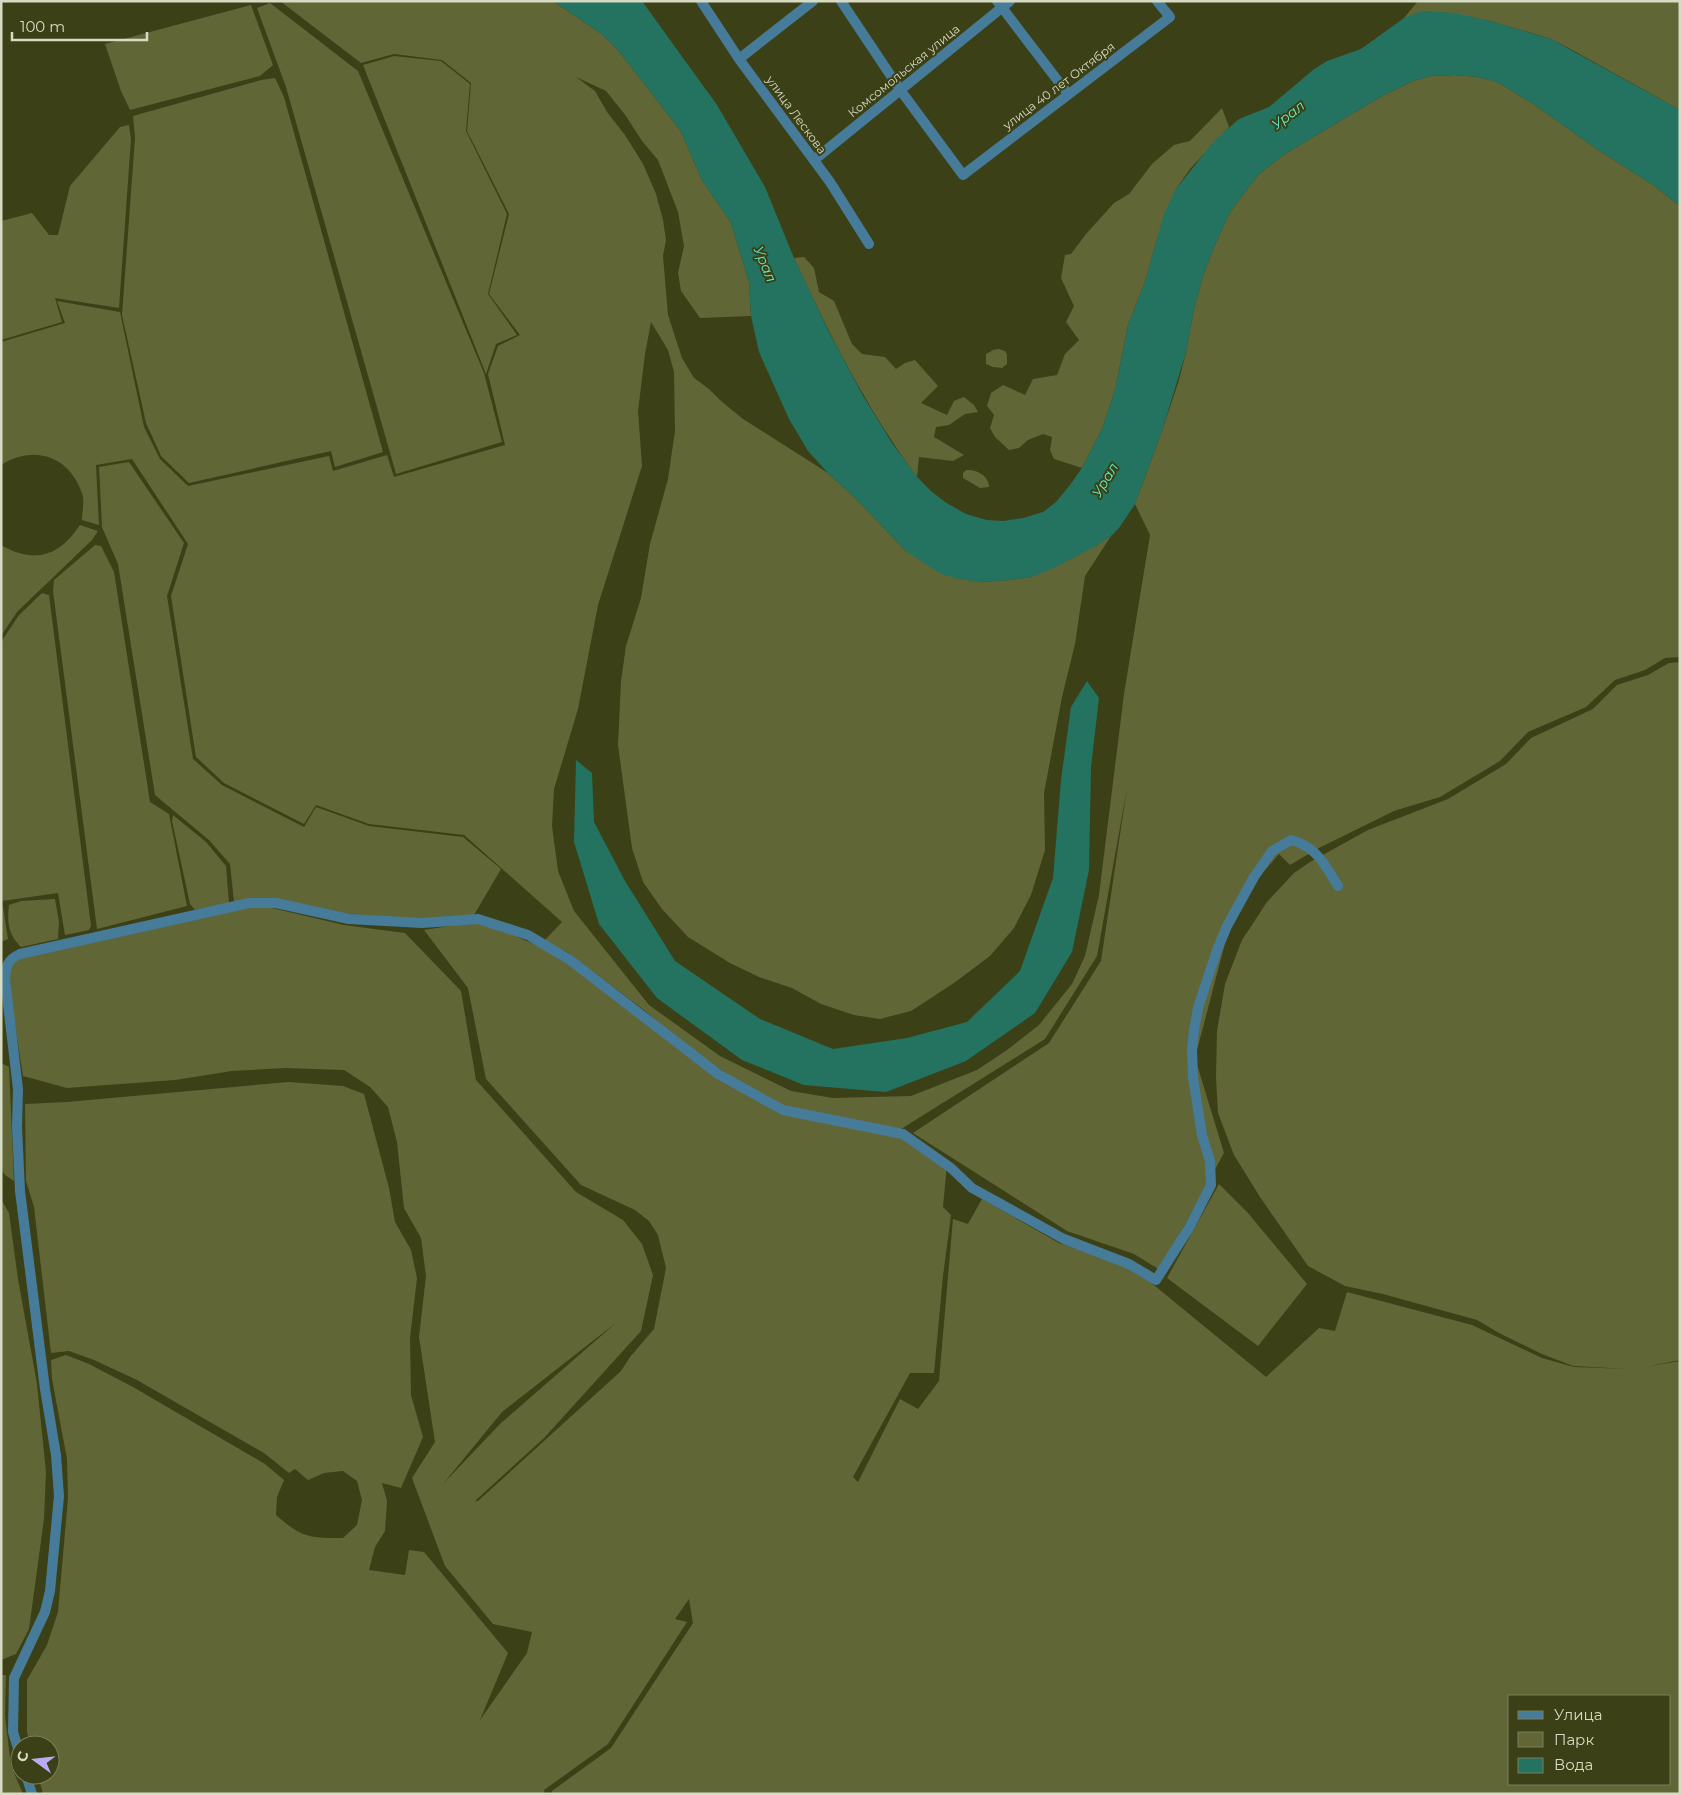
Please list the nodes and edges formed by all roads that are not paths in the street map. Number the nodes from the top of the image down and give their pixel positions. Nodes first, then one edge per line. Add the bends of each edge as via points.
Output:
1 (702, 1) edge
2 (813, 1) edge
3 (841, 1) edge
4 (1158, 1) edge
5 (1003, 3) edge
6 (739, 59) junction
7 (901, 91) junction
8 (1068, 94) junction
9 (814, 160) junction
10 (869, 244) dead end
11 (1338, 886) dead end
12 (14, 1735) edge

1 - 6 street, улица Лескова
2 - 6 street
3 - 7 street
4 - 8 street, улица 40 лет Октября via 1170,17
5 - 7 street, Комсомольская улица
5 - 8 street
6 - 9 street, улица Лескова
7 - 8 street, улица 40 лет Октября via 963,175
7 - 9 street, Комсомольская улица
9 - 10 street, улица Лескова
11 - 12 street via 1324,863 1306,845 1291,840 1272,851 1227,926 1198,1008 1192,1048 1196,1103 1210,1161 1211,1185 1189,1228 1156,1280 1129,1264 1064,1239 972,1188 951,1168 903,1134 783,1110 718,1074 570,960 528,934 478,919 422,923 358,920 276,903 249,904 13,957 6,967 5,979 18,1090 20,1191 60,1496 45,1612 14,1678

